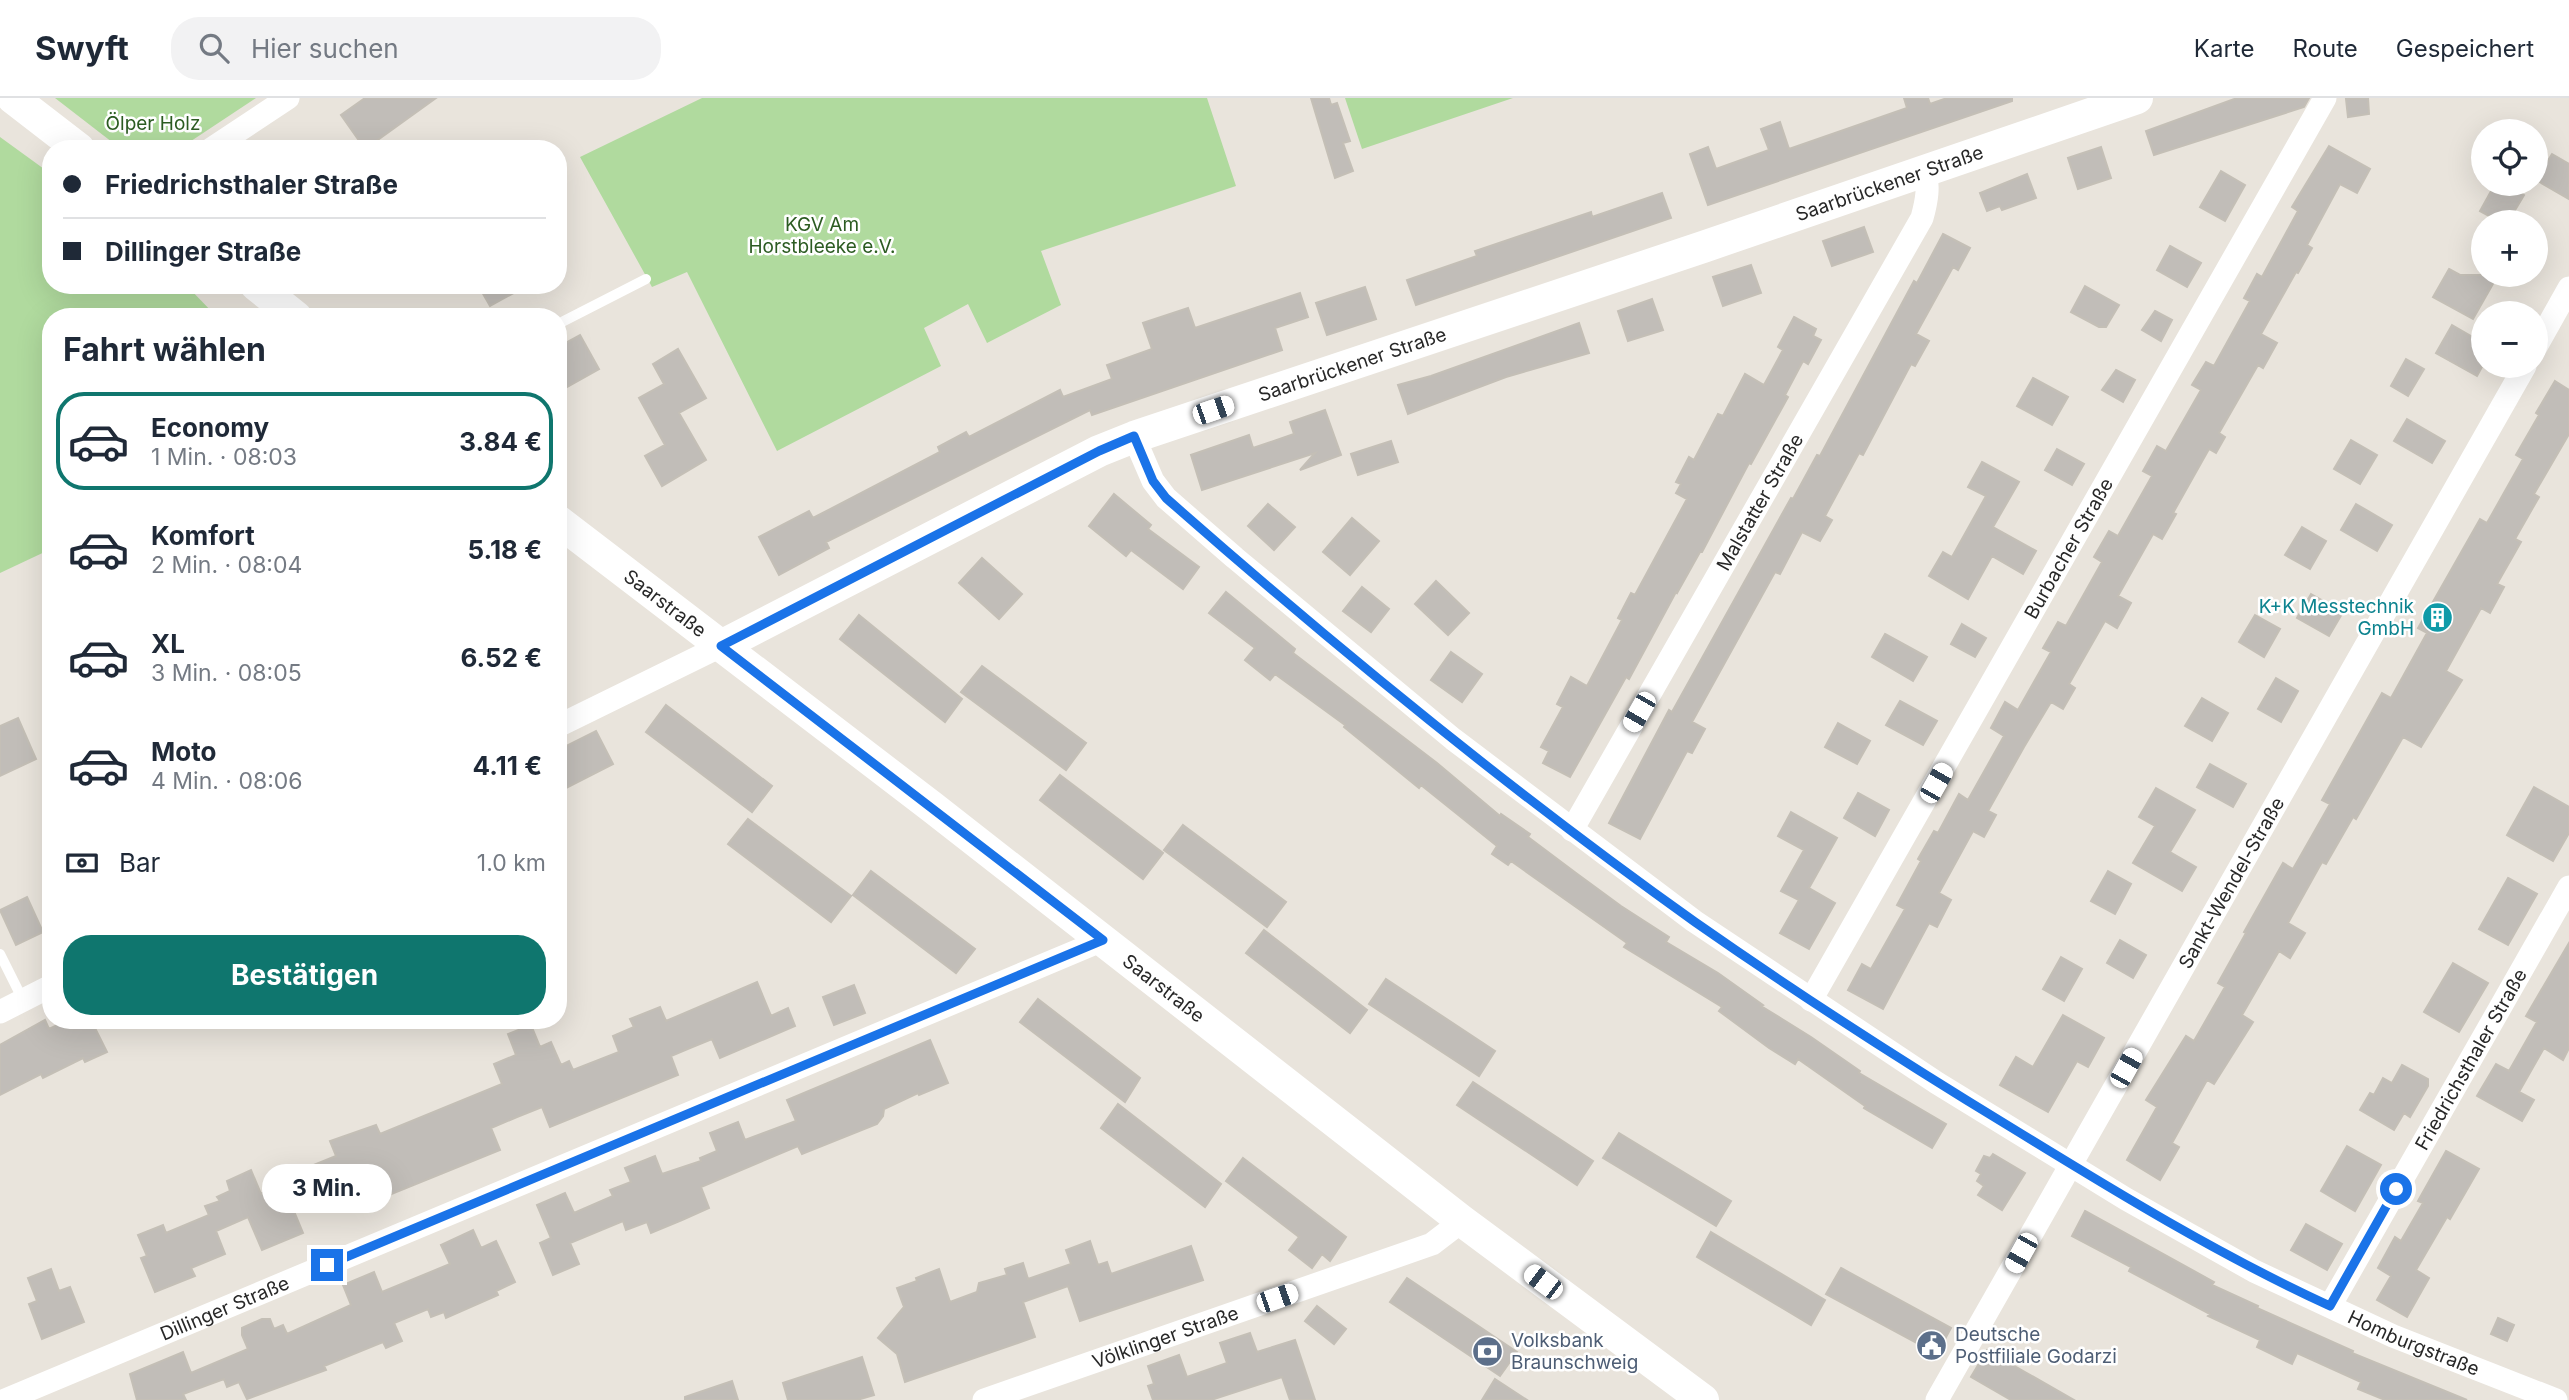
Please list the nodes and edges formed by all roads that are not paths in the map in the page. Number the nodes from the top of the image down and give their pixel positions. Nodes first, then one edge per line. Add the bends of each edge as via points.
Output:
1 (13, 98) edge
2 (288, 98) edge
3 (2137, 98) edge
4 (2325, 98) edge
5 (67, 140) edge
6 (225, 140) edge
7 (1925, 169) junction
8 (646, 279) dead end
9 (2569, 288) edge
10 (267, 294) edge
11 (285, 308) edge
12 (567, 319) edge
13 (2548, 326) edge
14 (2518, 378) edge
15 (1134, 436) junction
16 (567, 528) edge
17 (721, 646) junction
18 (567, 719) edge
19 (1572, 830) junction
20 (2569, 887) edge
21 (1103, 940) junction
22 (0, 954) edge
23 (42, 990) edge
24 (23, 1000) junction
25 (1811, 1000) junction
26 (0, 1012) edge
27 (2071, 1164) junction
28 (1462, 1221) junction
29 (2330, 1306) junction
30 (5, 1400) edge
31 (984, 1400) edge
32 (1703, 1400) edge
33 (1937, 1400) edge
34 (2556, 1400) edge

1 - 5 street
2 - 6 street
3 - 7 street, Saarbrückener Straße
4 - 25 street, Burbacher Straße
7 - 15 street, Saarbrückener Straße
7 - 19 street, Malstatter Straße via 1928,185 1922,218
8 - 12 lane
9 - 13 street
10 - 11 street
14 - 27 street, Sankt-Wendel-Straße
15 - 17 street, Saarbrückener Straße
15 - 19 street, Homburgstraße via 1153,481 1166,498 1452,739
16 - 17 street, Saarstraße
17 - 18 street, Saarbrückener Straße
17 - 21 street, Saarstraße
19 - 25 street, Homburgstraße
20 - 29 street, Friedrichsthaler Straße
21 - 28 street, Saarstraße
21 - 30 street, Dillinger Straße
22 - 24 lane
23 - 24 street
24 - 26 street
25 - 27 street, Homburgstraße
27 - 29 street, Homburgstraße via 2254,1270
27 - 33 street, Sankt-Wendel-Straße
28 - 31 street, Völklinger Straße via 1432,1244
28 - 32 street, Saarstraße
29 - 34 street, Homburgstraße via 2393,1336

